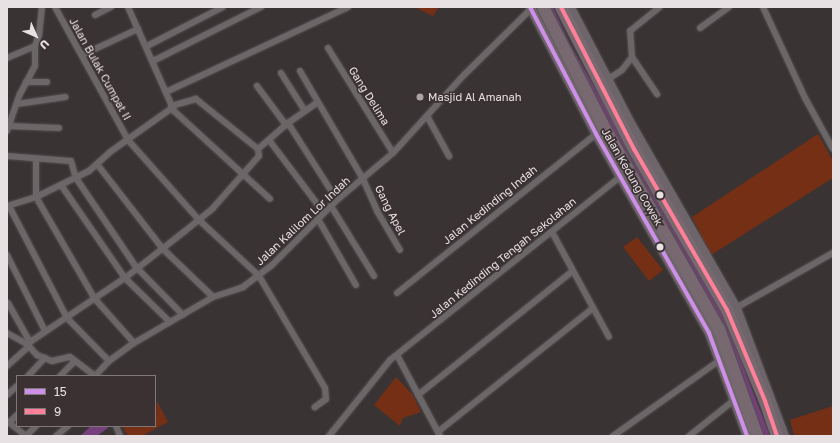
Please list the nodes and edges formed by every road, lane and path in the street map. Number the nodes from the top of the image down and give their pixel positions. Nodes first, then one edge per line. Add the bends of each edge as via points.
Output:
1 (42, 7) edge
2 (55, 7) edge
3 (111, 7) edge
4 (128, 7) edge
5 (223, 7) edge
6 (262, 7) edge
7 (348, 7) edge
8 (544, 7) edge
9 (561, 7) edge
10 (570, 7) edge
11 (660, 7) edge
12 (729, 7) edge
13 (763, 7) edge
14 (530, 8) edge
15 (95, 16) dead end
16 (700, 28) dead end
17 (138, 29) junction
18 (35, 46) junction
19 (146, 46) junction
20 (328, 48) dead end
21 (82, 55) junction
22 (632, 57) junction
23 (7, 58) edge
24 (153, 61) junction
25 (300, 71) dead end
26 (281, 73) dead end
27 (607, 80) junction
28 (26, 82) junction
29 (47, 82) dead end
30 (257, 86) dead end
31 (166, 92) junction
32 (657, 94) dead end
33 (65, 97) dead end
34 (317, 103) junction
35 (17, 104) junction
36 (171, 107) junction
37 (305, 111) junction
38 (427, 116) junction
39 (287, 124) junction
40 (8, 128) edge
41 (59, 128) dead end
42 (596, 134) junction
43 (128, 140) junction
44 (269, 140) junction
45 (638, 146) junction
46 (258, 149) junction
47 (833, 149) edge
48 (394, 153) junction
49 (7, 156) edge
50 (449, 156) dead end
51 (36, 160) junction
52 (97, 164) junction
53 (242, 175) junction
54 (620, 177) junction
55 (76, 178) junction
56 (363, 179) junction
57 (61, 185) junction
58 (36, 197) junction
59 (270, 199) dead end
60 (336, 200) junction
61 (8, 206) edge
62 (331, 206) junction
63 (324, 213) junction
64 (318, 219) junction
65 (650, 219) junction
66 (199, 220) junction
67 (552, 232) junction
68 (163, 248) junction
69 (400, 250) dead end
70 (833, 253) edge
71 (7, 255) edge
72 (136, 267) junction
73 (573, 271) junction
74 (259, 276) junction
75 (374, 276) dead end
76 (125, 278) junction
77 (356, 285) dead end
78 (397, 293) dead end
79 (213, 297) junction
80 (95, 299) junction
81 (8, 303) dead end
82 (594, 308) junction
83 (736, 308) junction
84 (183, 315) junction
85 (67, 318) junction
86 (170, 322) junction
87 (45, 332) junction
88 (10, 334) edge
89 (609, 337) dead end
90 (7, 341) edge
91 (134, 343) junction
92 (29, 344) junction
93 (397, 355) junction
94 (45, 358) junction
95 (720, 360) junction
96 (75, 361) junction
97 (109, 361) junction
98 (7, 366) edge
99 (29, 375) edge
100 (61, 375) edge
101 (93, 375) edge
102 (16, 387) edge
103 (7, 395) edge
104 (418, 395) junction
105 (733, 401) junction
106 (315, 407) dead end
107 (16, 416) edge
108 (8, 424) edge
109 (35, 427) edge
110 (67, 427) edge
111 (439, 434) edge
112 (26, 436) edge
113 (56, 436) edge
114 (330, 436) edge
115 (613, 436) edge
116 (689, 436) edge
117 (747, 436) edge
118 (757, 436) edge
119 (777, 436) edge
120 (784, 436) edge

1 - 18 street
2 - 21 street, Jalan Bulak Cumpat II
3 - 15 street
4 - 17 street
5 - 19 street
6 - 24 street
7 - 31 street
8 - 65 highway, Jalan Kedung Cowek
9 - 45 highway, Jalan Kedung Cowek
10 - 27 main road, Jalan Kedung Cowek
11 - 22 street via 630,30
12 - 16 street
13 - 47 street via 805,98
14 - 38 street, Jalan Kalilom Lor Indah
14 - 42 main road, Jalan Kedung Cowek
17 - 19 street
17 - 21 street
18 - 23 street
18 - 28 street via 36,63
19 - 24 street
20 - 48 street, Gang Delima
21 - 43 street, Jalan Bulak Cumpat II
22 - 27 street via 622,70
22 - 32 street
24 - 31 street
25 - 34 street, Gang Apel
26 - 37 street
27 - 45 main road, Jalan Kedung Cowek
28 - 29 street
28 - 35 street
30 - 39 street
31 - 36 street
33 - 35 street
34 - 37 street
34 - 56 street, Gang Apel
35 - 40 street
36 - 43 street
36 - 46 street via 196,99
36 - 53 street
37 - 39 street
38 - 48 street, Jalan Kalilom Lor Indah
38 - 50 street
39 - 44 street
39 - 60 street
40 - 41 street
42 - 54 main road, Jalan Kedung Cowek
42 - 78 street, Jalan Kedinding Indah
43 - 52 street
43 - 66 street, Jalan Bulak Cumpat II
44 - 46 street
44 - 63 street
45 - 83 main road, Jalan Kedung Cowek
45 - 119 highway, Jalan Kedung Cowek via 727,310 766,401
46 - 53 street via 259,156
48 - 56 street, Jalan Kalilom Lor Indah
49 - 51 street
51 - 55 street via 70,161
51 - 58 street
52 - 55 street
52 - 68 street
53 - 59 street
53 - 66 street
54 - 65 main road, Jalan Kedung Cowek
54 - 67 street, Jalan Kedinding Tengah Sekolahan
55 - 57 street
55 - 72 street
56 - 60 street, Jalan Kalilom Lor Indah
56 - 69 street, Gang Apel via 377,211
57 - 58 street
57 - 76 street
58 - 61 street
58 - 80 street
60 - 62 street, Jalan Kalilom Lor Indah
61 - 85 street
62 - 63 street, Jalan Kalilom Lor Indah
62 - 75 street
63 - 64 street, Jalan Kalilom Lor Indah
64 - 74 street, Jalan Kalilom Lor Indah
64 - 77 street
65 - 95 main road, Jalan Kedung Cowek via 709,333
65 - 118 highway, Jalan Kedung Cowek via 719,329
66 - 68 street
66 - 74 street, Jalan Bulak Cumpat II
67 - 73 street
67 - 93 street, Jalan Kedinding Tengah Sekolahan
68 - 72 street
68 - 79 street
70 - 83 street
71 - 87 street
72 - 76 street
72 - 84 street
73 - 82 street
73 - 104 street
74 - 79 street, Jalan Kalilom Lor Indah via 243,287
74 - 106 street, Jalan Bulak Cumpat II via 325,388 326,399
76 - 80 street
76 - 86 street
79 - 84 street, Jalan Kalilom Lor Indah
80 - 85 street
80 - 91 street
81 - 92 street
82 - 89 street
82 - 111 street
83 - 120 main road, Jalan Kedung Cowek
84 - 86 street, Jalan Kalilom Lor Indah
85 - 87 street
85 - 97 street
86 - 91 street, Jalan Kalilom Lor Indah
87 - 92 street
88 - 90 street
88 - 92 street
91 - 97 street, Jalan Kalilom Lor Indah
92 - 94 street
92 - 98 street
93 - 104 street
93 - 114 street, Jalan Kedinding Tengah Sekolahan via 390,360
94 - 96 street via 52,361 70,357
94 - 99 street
95 - 105 main road, Jalan Kedung Cowek
95 - 115 street
96 - 100 street
96 - 101 street
97 - 101 street, Jalan Kalilom Lor Indah
102 - 103 street
104 - 111 street
105 - 116 street
105 - 117 main road, Jalan Kedung Cowek
107 - 108 street
108 - 112 street
109 - 112 street
110 - 113 street

